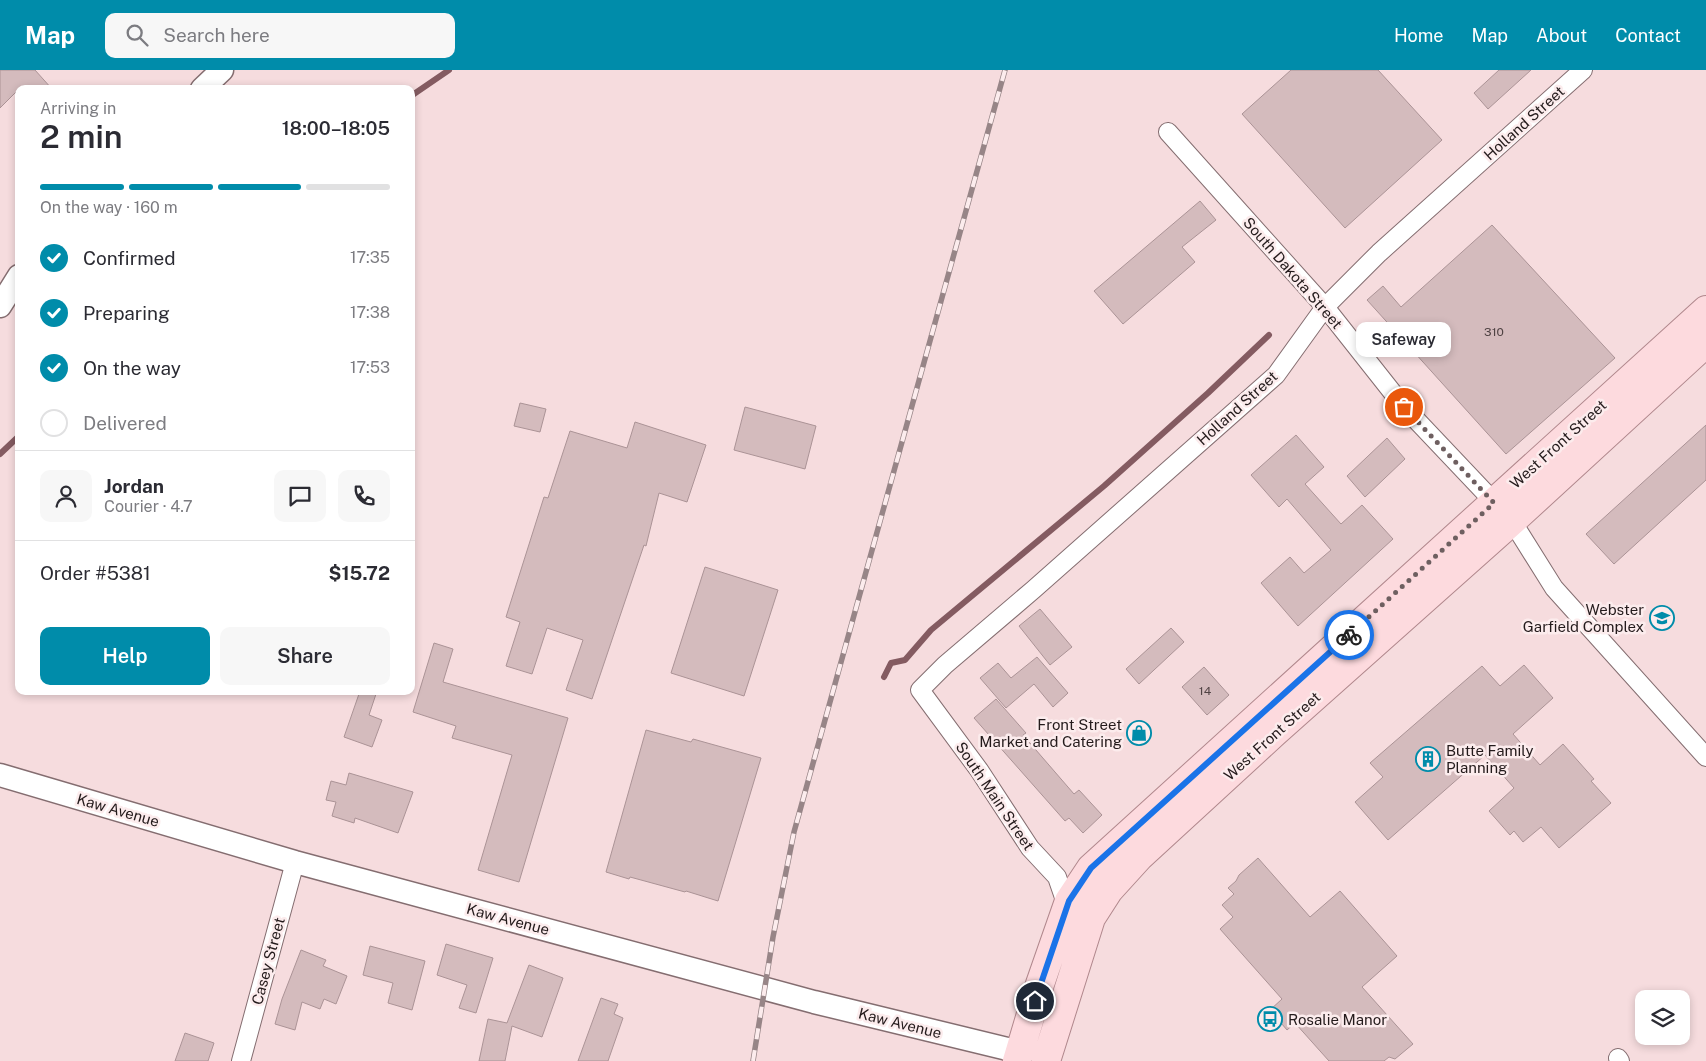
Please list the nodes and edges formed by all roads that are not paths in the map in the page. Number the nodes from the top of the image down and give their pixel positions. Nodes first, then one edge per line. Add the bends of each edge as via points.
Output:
1 (222, 70) edge
2 (1583, 70) edge
3 (206, 85) edge
4 (1168, 132) dead end
5 (15, 282) edge
6 (0, 306) edge
7 (1325, 307) junction
8 (1706, 310) edge
9 (1706, 344) edge
10 (1503, 512) junction
11 (920, 690) joint
12 (1706, 757) edge
13 (0, 775) edge
14 (295, 862) junction
15 (1079, 912) junction
16 (1018, 1056) edge
17 (1047, 1060) edge
18 (241, 1061) edge

1 - 3 street
2 - 7 street, Holland Street via 1379,254
4 - 7 street, South Dakota Street
5 - 6 street
7 - 10 street, South Dakota Street via 1404,407
7 - 11 street, Holland Street via 1276,375
8 - 10 main road, West Front Street
9 - 10 main road, West Front Street
10 - 12 street, South Dakota Street via 1554,588
10 - 15 main road, West Front Street via 1274,733 1139,857 1109,890
11 - 15 street, South Main Street via 980,770 1030,848 1057,877
13 - 14 street, Kaw Avenue
14 - 16 street, Kaw Avenue
14 - 18 street, Casey Street
15 - 16 main road, West Front Street via 1040,984
15 - 17 main road, West Front Street

